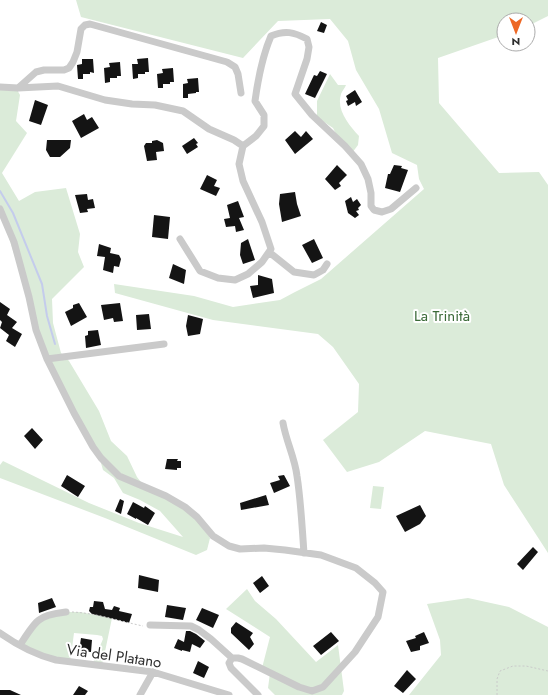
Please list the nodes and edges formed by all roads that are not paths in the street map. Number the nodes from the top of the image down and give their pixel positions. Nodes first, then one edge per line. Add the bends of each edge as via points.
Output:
1 (0, 87) edge
2 (18, 88) junction
3 (241, 93) dead end
4 (243, 146) junction
5 (416, 188) dead end
6 (0, 209) edge
7 (180, 239) dead end
8 (269, 252) junction
9 (327, 264) dead end
10 (164, 344) dead end
11 (47, 359) junction
12 (283, 423) dead end
13 (304, 553) junction
14 (66, 612) road end
15 (150, 625) road end
16 (0, 633) edge
17 (20, 646) junction
18 (232, 658) junction
19 (153, 672) junction
20 (140, 695) edge
21 (229, 695) edge
22 (258, 695) edge

1 - 2 street
2 - 3 street via 36,72 69,68 77,52 81,29 90,24 226,62 235,67
2 - 4 street via 58,86 105,100 155,105 183,111 209,129
4 - 5 street via 264,126 264,115 255,101 265,50 271,36 280,32 296,33 307,39 309,47 295,94 312,115 361,164 368,179 371,206 374,210 382,212 391,209
4 - 8 street via 239,164 243,181 262,222 271,249
6 - 11 street via 14,242 36,330
7 - 8 street via 200,270 218,278 235,280 248,274
8 - 9 street via 294,272 314,275
10 - 11 street
11 - 13 street via 93,447 119,476 186,507 213,536 229,546
12 - 13 street via 297,476
13 - 18 street via 322,556 356,568 383,592 378,617 355,652 323,687 312,691 242,659
14 - 17 street via 39,620
15 - 18 street via 192,626
16 - 17 street, Via del Platano
17 - 19 street, Via del Platano via 56,660
18 - 22 street via 229,663 231,668
19 - 20 street
19 - 21 street, Via del Platano

